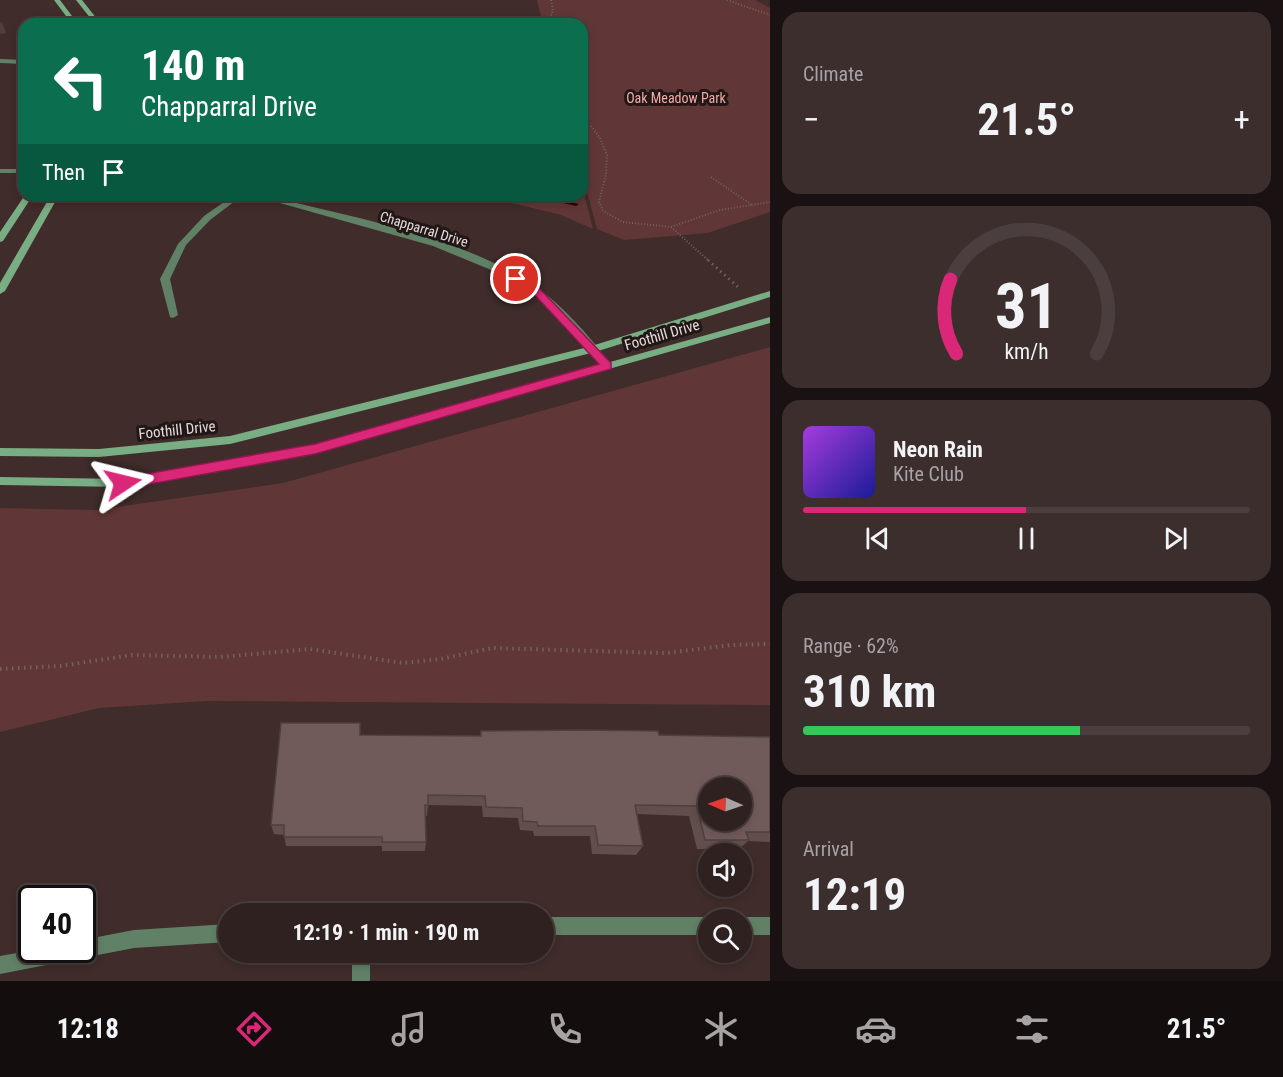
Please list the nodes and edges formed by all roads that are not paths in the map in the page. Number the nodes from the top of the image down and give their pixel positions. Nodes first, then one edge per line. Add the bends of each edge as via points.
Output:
1 (57, 0) edge
2 (79, 0) edge
3 (70, 18) edge
4 (93, 18) edge
5 (0, 62) edge
6 (18, 62) edge
7 (0, 171) edge
8 (18, 171) edge
9 (25, 201) edge
10 (52, 201) edge
11 (231, 201) edge
12 (277, 201) edge
13 (0, 239) edge
14 (0, 291) edge
15 (770, 294) edge
16 (173, 315) dead end
17 (770, 320) edge
18 (591, 350) junction
19 (607, 366) junction
20 (0, 452) edge
21 (0, 481) edge
22 (554, 926) edge
23 (698, 926) edge
24 (752, 926) edge
25 (770, 926) edge
26 (218, 934) edge
27 (96, 946) edge
28 (18, 961) edge
29 (361, 963) edge
30 (0, 965) edge
31 (361, 981) edge

1 - 3 street
2 - 4 street
5 - 6 street
7 - 8 street
9 - 13 street
10 - 14 street
11 - 16 street via 182,244 165,279
12 - 18 street, Chapparral Drive via 442,246 496,267 537,291
15 - 18 street, Foothill Drive
17 - 19 street, Foothill Drive
18 - 19 street, Chapparral Drive
18 - 20 street, Foothill Drive via 230,440 99,453
19 - 21 street, Foothill Drive via 304,451 123,483
22 - 23 street
24 - 25 street
26 - 27 street via 134,939
28 - 30 street
29 - 31 street

